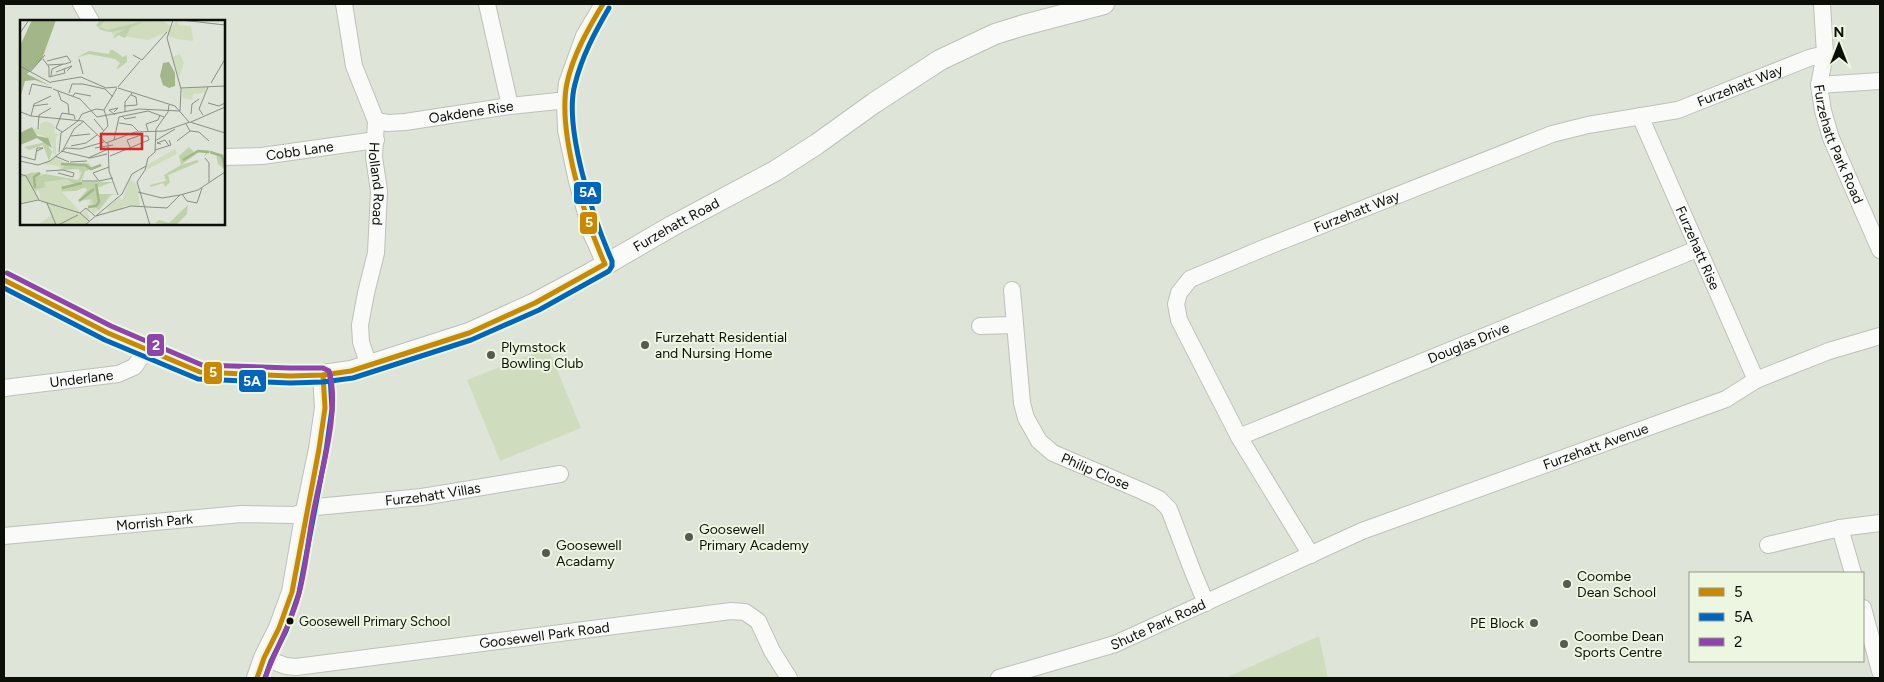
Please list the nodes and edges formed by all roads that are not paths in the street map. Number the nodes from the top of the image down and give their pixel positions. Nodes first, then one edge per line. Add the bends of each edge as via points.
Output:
1 (80, 4) edge
2 (344, 4) edge
3 (487, 4) edge
4 (603, 4) edge
5 (1104, 4) edge
6 (1822, 4) edge
7 (90, 20) edge
8 (1825, 54) junction
9 (1880, 81) edge
10 (1819, 85) junction
11 (566, 103) junction
12 (510, 106) junction
13 (1640, 116) junction
14 (376, 122) junction
15 (376, 140) junction
16 (225, 157) edge
17 (1698, 249) junction
18 (1880, 250) edge
19 (605, 264) junction
20 (4, 280) edge
21 (1012, 290) dead end
22 (1014, 324) junction
23 (980, 326) dead end
24 (1880, 336) edge
25 (148, 349) junction
26 (369, 366) junction
27 (323, 375) junction
28 (1756, 380) junction
29 (4, 388) edge
30 (1239, 437) junction
31 (560, 474) dead end
32 (306, 511) junction
33 (1880, 523) edge
34 (1840, 528) junction
35 (4, 536) edge
36 (1768, 545) dead end
37 (1311, 555) junction
38 (1853, 572) edge
39 (1206, 603) junction
40 (1864, 611) edge
41 (264, 658) junction
42 (1880, 665) edge
43 (257, 678) edge
44 (789, 678) edge
45 (999, 678) edge

1 - 7 street
2 - 14 street, Holland Road via 354,66
3 - 12 street
4 - 11 street via 584,36 567,84
5 - 19 street, Furzehatt Road via 995,34 940,60 775,171
6 - 8 street, Furzehatt Park Road
8 - 10 street, Furzehatt Park Road
8 - 13 street, Furzehatt Way via 1678,110
9 - 10 street
10 - 18 street, Furzehatt Park Road via 1831,138
11 - 12 street, Oakdene Rise
11 - 19 street via 566,130 577,181 592,235
12 - 14 street, Oakdene Rise via 405,122
13 - 17 street, Furzehatt Rise
13 - 30 street, Furzehatt Way via 1552,134 1190,279 1179,293 1176,304 1179,320
14 - 15 street, Holland Road
15 - 16 street, Cobb Lane via 262,156
15 - 26 street, Holland Road via 374,157 379,192 376,253 360,325
17 - 28 street, Furzehatt Rise
17 - 30 street, Douglas Drive
19 - 26 street, Furzehatt Road via 469,333
20 - 25 street, Furzehatt Road via 48,304
21 - 22 street, Philip Close
22 - 23 street
22 - 39 street, Philip Close via 1022,403 1026,418 1040,440 1053,453 1159,499 1169,509
24 - 28 street, Furzehatt Avenue via 1829,351
25 - 27 street, Furzehatt Road via 200,372
25 - 29 street, Underlane via 134,367 118,374
26 - 27 street, Furzehatt Road
27 - 32 street via 325,408
28 - 37 street, Furzehatt Avenue via 1726,399 1362,531
30 - 37 street, Furzehatt Way
31 - 32 street, Furzehatt Villas via 422,497 316,507
32 - 35 street, Morrish Park via 295,515 242,514
32 - 41 street via 292,592
33 - 34 street
34 - 36 street
34 - 38 street
37 - 39 street, Shute Park Road
39 - 45 street, Shute Park Road via 1115,644
40 - 42 street
41 - 43 street
41 - 44 street, Goosewell Park Road via 296,667 731,611 746,612 758,621

